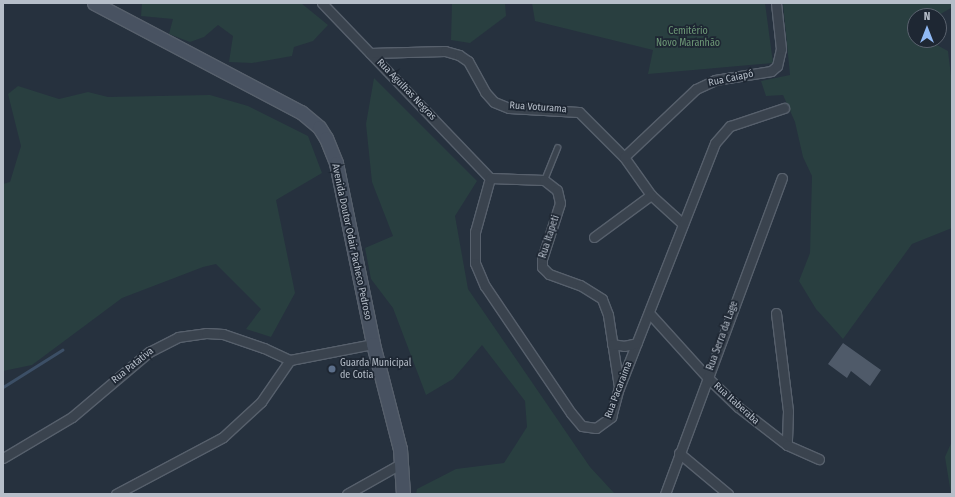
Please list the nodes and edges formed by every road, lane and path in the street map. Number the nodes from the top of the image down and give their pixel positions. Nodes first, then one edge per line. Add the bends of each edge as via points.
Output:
1 (94, 3) edge
2 (322, 3) edge
3 (776, 3) edge
4 (370, 52) junction
5 (784, 108) dead end
6 (558, 148) dead end
7 (624, 157) junction
8 (490, 178) junction
9 (782, 178) dead end
10 (544, 180) junction
11 (651, 195) junction
12 (683, 224) junction
13 (594, 237) dead end
14 (776, 313) dead end
15 (650, 314) junction
16 (637, 343) junction
17 (373, 344) junction
18 (612, 344) junction
19 (290, 360) junction
20 (708, 378) junction
21 (619, 388) junction
22 (787, 445) junction
23 (679, 453) junction
24 (3, 458) edge
25 (819, 459) dead end
26 (402, 463) junction
27 (116, 494) edge
28 (347, 494) edge
29 (404, 494) edge
30 (665, 494) edge
31 (728, 494) edge

1 - 17 main road, Avenida Doutor Odair Pacheco Pedroso via 301,112 319,127 336,163
2 - 4 street, Rua Agulhas Negras
3 - 7 street, Rua Caiapó via 780,49 777,66 770,71 715,80 696,89
4 - 7 street, Rua Voturama via 438,51 459,55 468,60 485,92 494,102 509,108 579,112
4 - 8 street, Rua Agulhas Negras
5 - 12 street, Rua Pacaraima via 743,121 722,134
6 - 10 lane
7 - 11 street, Rua Voturama
8 - 10 street
8 - 21 street, Rua Pacaraima via 473,243 475,263 485,286 582,426 596,428 606,423 611,417
9 - 20 street, Rua Serra da Lage
10 - 18 street, Rua Itapeti via 558,190 560,203 542,259 542,267 549,274 580,285 602,299 608,315
11 - 12 street, Rua Voturama
11 - 13 street
12 - 15 street, Rua Pacaraima
14 - 22 street via 788,411
15 - 16 street, Rua Pacaraima
15 - 20 street, Rua Itaberaba
16 - 18 street via 624,346
16 - 21 street, Rua Pacaraima
17 - 19 street
17 - 26 main road, Avenida Doutor Odair Pacheco Pedroso
18 - 21 street, Rua Itapeti
19 - 24 street, Rua Patativa via 223,334 206,333 178,337 149,352 72,417
19 - 27 street via 261,402 223,437
20 - 22 street, Rua Itaberaba via 738,407
20 - 23 street, Rua Serra da Lage
22 - 25 street, Rua Itaberaba
23 - 30 street, Rua Serra da Lage
23 - 31 street
26 - 28 street
26 - 29 main road, Avenida Doutor Odair Pacheco Pedroso

